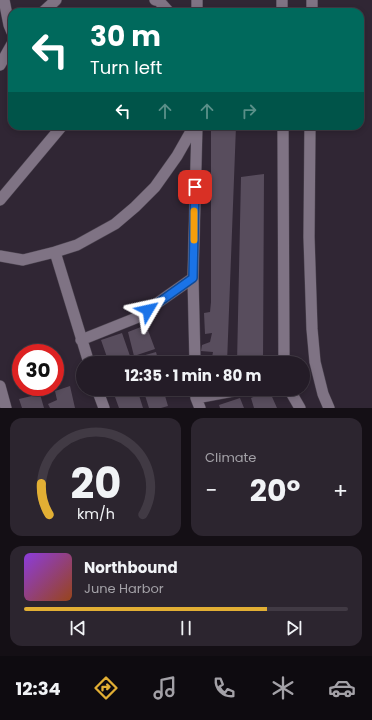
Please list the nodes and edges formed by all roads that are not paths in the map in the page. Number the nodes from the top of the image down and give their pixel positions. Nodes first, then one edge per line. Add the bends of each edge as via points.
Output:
1 (4, 0) edge
2 (56, 0) edge
3 (47, 8) edge
4 (8, 20) edge
5 (8, 51) edge
6 (0, 65) edge
7 (59, 130) edge
8 (193, 130) edge
9 (195, 130) edge
10 (283, 130) edge
11 (310, 130) edge
12 (0, 200) edge
13 (55, 252) junction
14 (0, 256) edge
15 (193, 278) junction
16 (81, 340) junction
17 (87, 356) edge
18 (195, 356) edge
19 (284, 356) edge
20 (0, 386) edge
21 (100, 396) edge
22 (207, 396) edge
23 (293, 396) edge
24 (197, 398) edge
25 (6, 408) edge
26 (104, 408) edge
27 (300, 408) edge
28 (330, 408) edge

1 - 4 street
2 - 3 street
5 - 6 street
7 - 12 street
8 - 13 street via 155,187 115,224 77,245
9 - 15 street
10 - 19 street
11 - 28 street via 309,237 312,329 315,362 323,394
13 - 14 street via 23,260
13 - 16 street
15 - 16 street via 136,318
15 - 18 street
16 - 17 street
20 - 25 street
21 - 26 street
22 - 24 street
23 - 27 street

